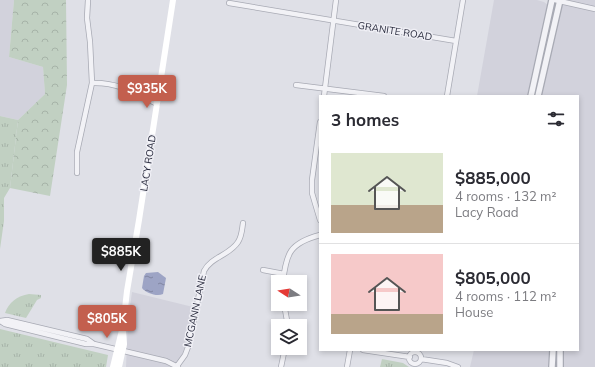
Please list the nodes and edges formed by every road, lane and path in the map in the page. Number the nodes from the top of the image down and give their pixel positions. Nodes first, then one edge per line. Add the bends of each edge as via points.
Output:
1 (88, 0) edge
2 (173, 0) edge
3 (336, 0) edge
4 (463, 0) edge
5 (557, 0) edge
6 (229, 3) dead end
7 (595, 9) edge
8 (334, 21) junction
9 (456, 40) junction
10 (539, 61) junction
11 (546, 62) junction
12 (92, 83) junction
13 (296, 85) dead end
14 (325, 88) junction
15 (324, 95) edge
16 (377, 95) edge
17 (447, 95) edge
18 (531, 95) edge
19 (538, 95) edge
20 (157, 104) junction
21 (319, 129) edge
22 (77, 173) dead end
23 (319, 217) edge
24 (243, 223) dead end
25 (319, 236) edge
26 (263, 270) dead end
27 (284, 274) joint
28 (94, 344) junction
29 (119, 350) junction
30 (350, 351) edge
31 (370, 351) edge
32 (416, 351) edge
33 (553, 351) edge
34 (560, 351) edge
35 (284, 355) edge
36 (410, 357) junction
37 (421, 359) junction
38 (178, 366) edge
39 (113, 367) edge
40 (119, 367) edge
41 (281, 367) edge
42 (347, 367) edge
43 (458, 367) edge
44 (552, 367) edge
45 (560, 367) edge

1 - 12 street
2 - 20 main road, LACY ROAD
3 - 8 street
4 - 9 street
5 - 7 street
5 - 10 street
5 - 11 street
6 - 8 street, GRANITE ROAD
8 - 9 street, GRANITE ROAD
8 - 14 street
9 - 17 street
10 - 11 street
10 - 18 street
11 - 19 street
12 - 20 street via 116,85
12 - 22 street via 77,152
13 - 14 street
14 - 15 street
14 - 16 street
20 - 29 main road, LACY ROAD
21 - 23 street via 312,180 312,193
24 - 38 street, MCGANN LANE via 238,243 209,263 204,271 188,347
25 - 27 street via 308,238 291,250
26 - 27 street
28 - 28 street via 87,339 0,320 6,324 56,337
28 - 29 street
29 - 38 street
29 - 39 main road, LACY ROAD
29 - 40 main road, LACY ROAD
30 - 42 street
31 - 36 street
32 - 36 street
32 - 37 street
33 - 44 street
34 - 45 street
35 - 41 street
36 - 37 street via 413,364 419,363
37 - 43 street

